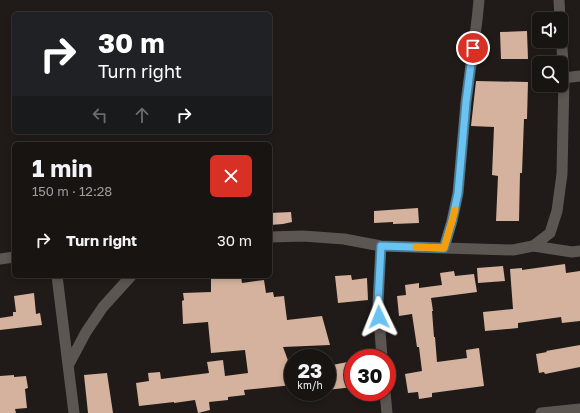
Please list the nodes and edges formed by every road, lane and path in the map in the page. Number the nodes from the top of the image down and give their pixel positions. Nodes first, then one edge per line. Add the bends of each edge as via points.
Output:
1 (478, 0) edge
2 (559, 0) edge
3 (560, 12) edge
4 (580, 76) edge
5 (568, 78) edge
6 (564, 92) edge
7 (272, 236) edge
8 (381, 246) junction
9 (533, 246) junction
10 (444, 248) junction
11 (580, 251) edge
12 (12, 257) edge
13 (0, 259) edge
14 (58, 278) edge
15 (129, 278) edge
16 (381, 349) edge
17 (69, 364) junction
18 (386, 401) edge
19 (580, 409) edge
20 (74, 413) edge
21 (387, 413) edge
22 (541, 413) edge

1 - 10 street via 458,193
2 - 3 street
4 - 5 street
6 - 9 street via 562,174 557,211 550,233
7 - 8 street via 344,239
8 - 10 street
8 - 16 street via 378,303
9 - 10 street via 514,250
9 - 11 street
12 - 13 street
14 - 17 street
15 - 17 street via 103,307
17 - 20 street
18 - 21 street
19 - 22 street

